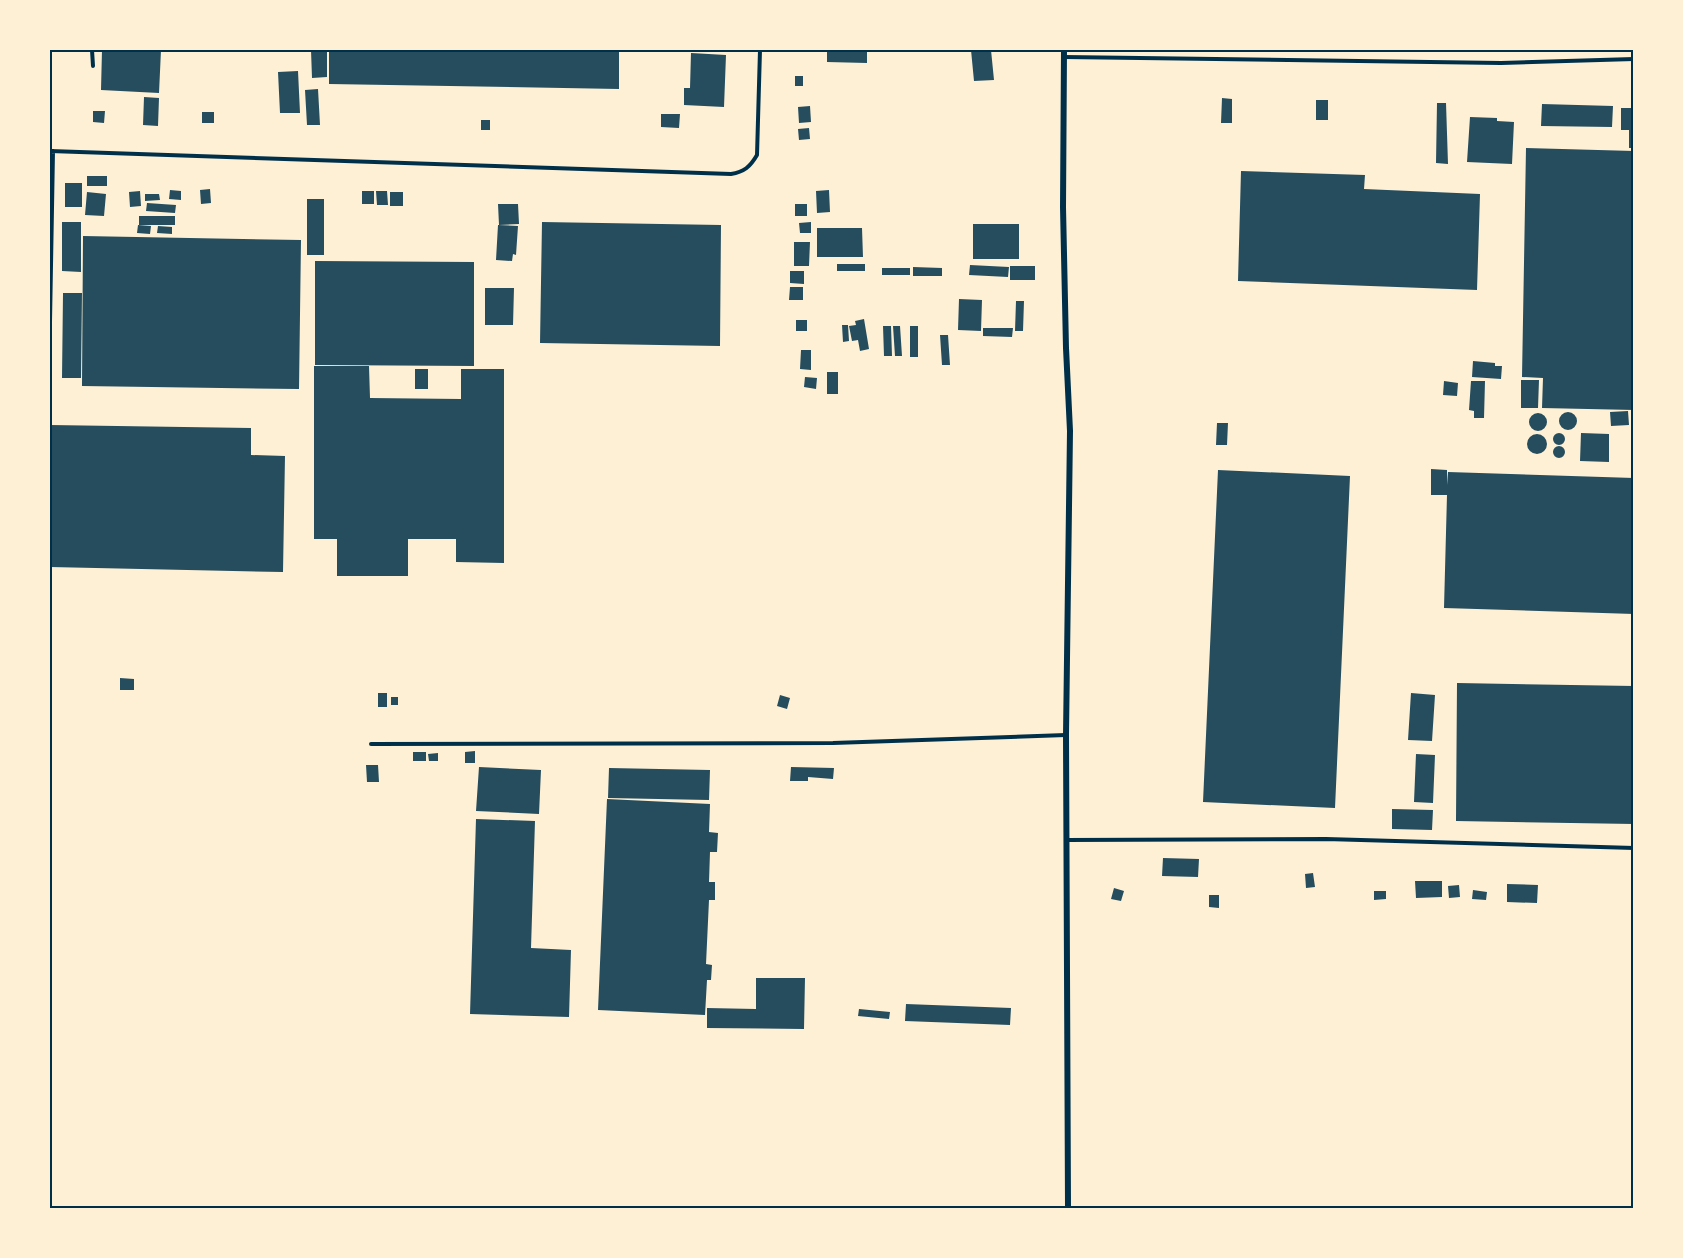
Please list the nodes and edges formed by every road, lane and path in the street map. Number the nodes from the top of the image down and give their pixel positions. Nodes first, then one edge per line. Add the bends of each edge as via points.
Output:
1 (92, 50) edge
2 (760, 50) edge
3 (1064, 53) edge
4 (1634, 59) edge
5 (93, 66) dead end
6 (51, 151) edge
7 (50, 322) edge
8 (1066, 735) junction
9 (371, 744) dead end
10 (1066, 840) junction
11 (1634, 848) edge
12 (1068, 1209) edge

1 - 5 lane
2 - 6 lane via 757,155 752,165 730,174
3 - 4 lane via 1501,63
3 - 8 street via 1063,207 1070,430
6 - 7 lane
8 - 9 lane via 833,743
8 - 10 street
10 - 11 lane via 1326,839
10 - 12 street

